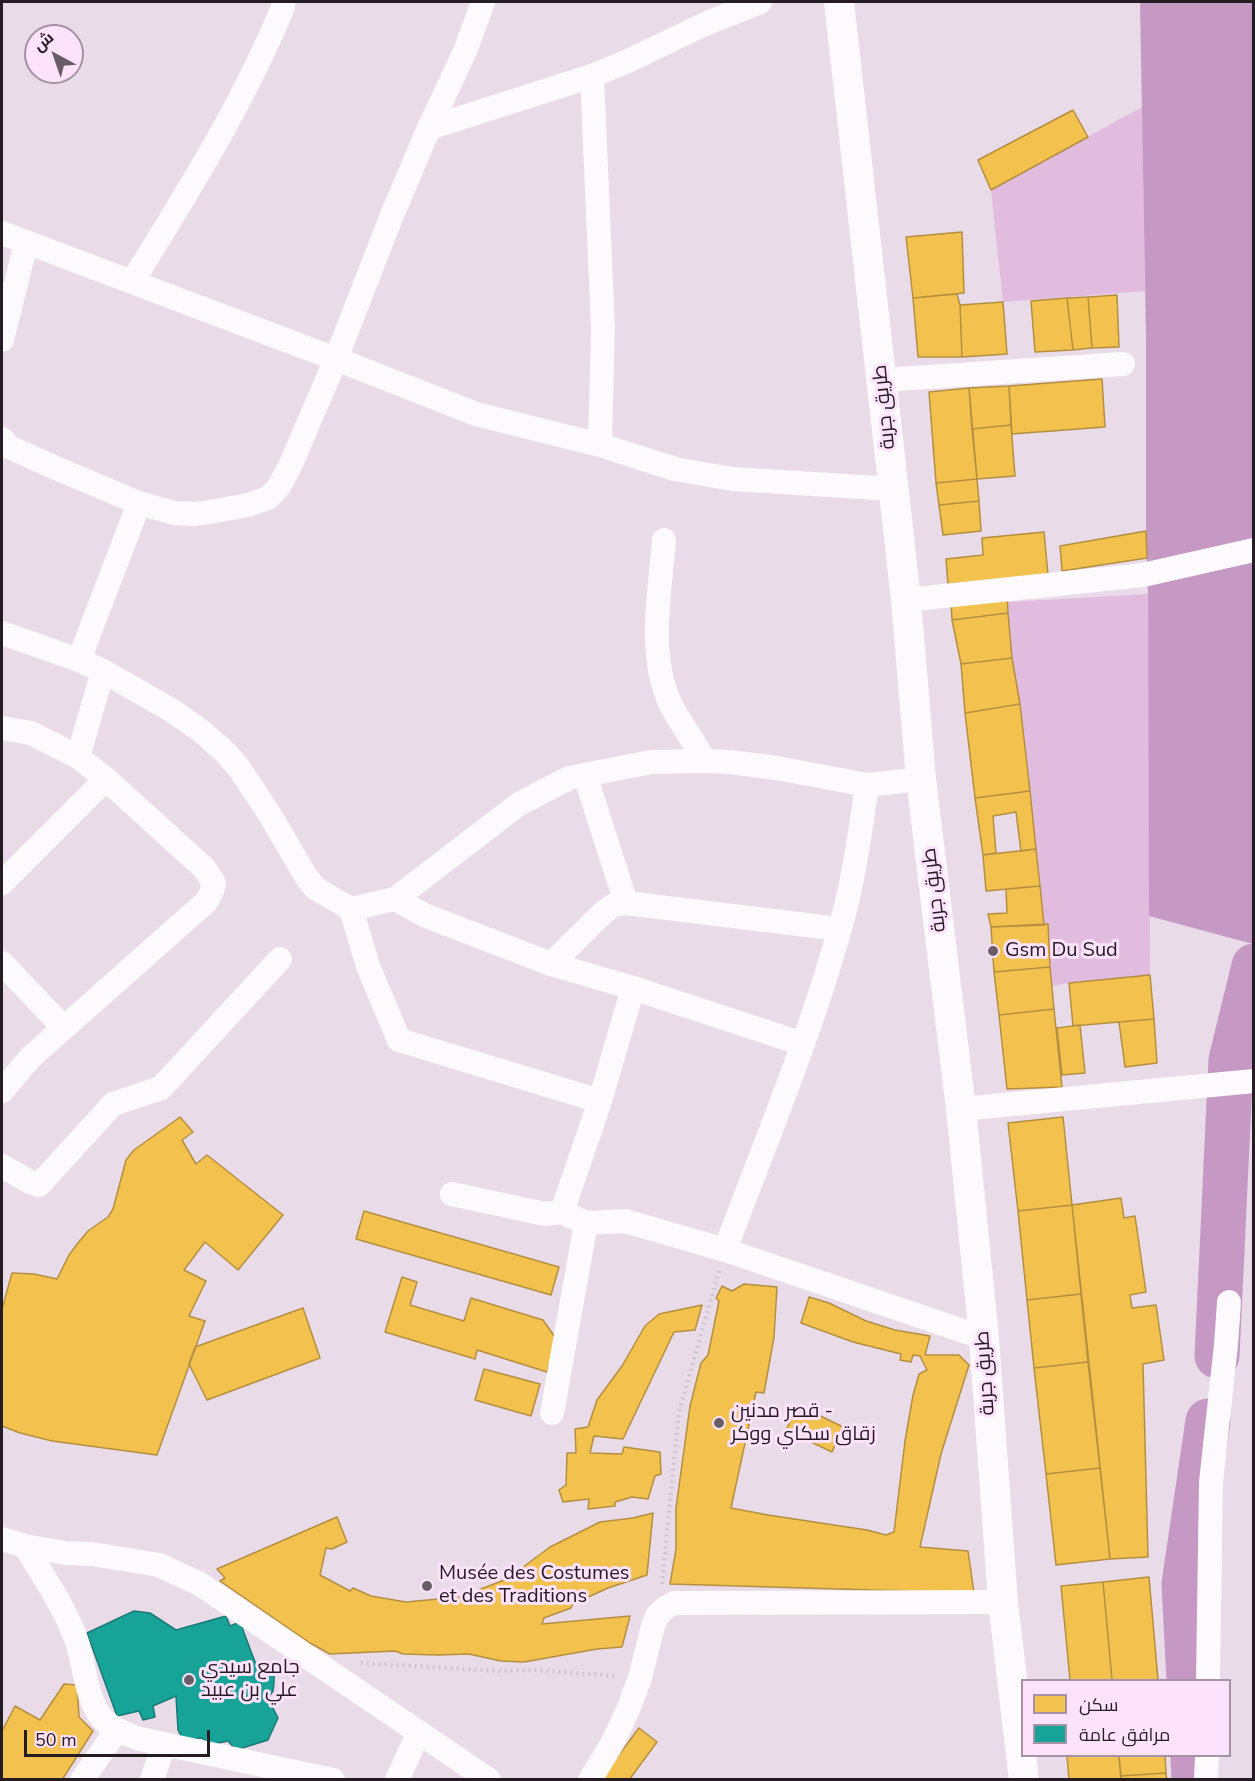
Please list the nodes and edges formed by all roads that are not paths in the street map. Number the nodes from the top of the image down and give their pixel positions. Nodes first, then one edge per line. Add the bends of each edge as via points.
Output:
1 (284, 2) edge
2 (483, 2) edge
3 (760, 2) edge
4 (839, 2) edge
5 (592, 76) junction
6 (429, 128) junction
7 (2, 233) edge
8 (26, 243) junction
9 (132, 282) junction
10 (2, 340) edge
11 (336, 359) junction
12 (1123, 364) dead end
13 (882, 380) junction
14 (2, 439) edge
15 (600, 445) junction
16 (894, 489) junction
17 (140, 503) junction
18 (664, 540) dead end
19 (1254, 550) edge
20 (906, 600) junction
21 (2, 633) edge
22 (79, 660) junction
23 (103, 671) junction
24 (2, 728) edge
25 (78, 757) junction
26 (705, 761) junction
27 (585, 775) junction
28 (106, 778) junction
29 (921, 779) junction
30 (867, 785) junction
31 (4, 875) edge
32 (395, 899) junction
33 (626, 903) junction
34 (351, 909) junction
35 (838, 929) junction
36 (280, 959) dead end
37 (2, 963) edge
38 (550, 964) junction
39 (633, 988) junction
40 (64, 1028) junction
41 (802, 1044) junction
42 (1254, 1081) edge
43 (2, 1091) edge
44 (600, 1101) junction
45 (961, 1109) junction
46 (2, 1166) edge
47 (452, 1194) dead end
48 (562, 1212) junction
49 (586, 1223) junction
50 (725, 1250) junction
51 (1230, 1302) dead end
52 (984, 1338) junction
53 (552, 1413) dead end
54 (2, 1539) edge
55 (25, 1546) junction
56 (1002, 1602) junction
57 (1208, 1679) edge
58 (117, 1730) junction
59 (419, 1732) junction
60 (164, 1744) junction
61 (1021, 1755) edge
62 (1021, 1757) edge
63 (1207, 1757) edge
64 (279, 1774) edge
65 (82, 1779) edge
66 (152, 1779) edge
67 (333, 1779) edge
68 (397, 1779) edge
69 (489, 1779) edge
70 (590, 1779) edge
71 (1024, 1779) edge
72 (1206, 1779) edge

1 - 9 street via 229,121
2 - 6 street
3 - 5 street
4 - 13 main road, طريق جربة
5 - 6 street
5 - 15 street via 603,328
6 - 11 street
7 - 8 street
8 - 9 street
8 - 10 street
9 - 11 street
11 - 15 street via 476,414
11 - 17 street via 290,466 268,498 195,514 174,513
12 - 13 street
13 - 16 main road, طريق جربة
14 - 17 street via 9,447
15 - 16 street via 675,469 732,479
16 - 20 main road, طريق جربة
17 - 22 street
18 - 26 street via 657,624 659,666 670,703
19 - 20 street via 1143,575
20 - 29 main road, طريق جربة
21 - 22 street
22 - 23 street
23 - 25 street
23 - 34 street via 171,710 225,752 315,888
24 - 25 street via 31,733
25 - 28 street
26 - 27 street via 651,762
26 - 30 street via 777,768
27 - 32 street via 569,778 519,804
27 - 33 street
28 - 31 street
28 - 40 street via 204,868 214,883 206,902
29 - 30 street
29 - 45 main road, طريق جربة
30 - 35 street via 859,843
32 - 34 street
32 - 38 street via 424,915
33 - 35 street
33 - 38 street via 604,912
34 - 44 street via 368,966 399,1040
35 - 41 street
36 - 46 street via 161,1088 113,1104 39,1185
37 - 40 street
38 - 39 street
39 - 41 street
39 - 44 street
40 - 43 street via 31,1057
41 - 50 street
42 - 45 street
44 - 48 street
45 - 52 main road, طريق جربة
47 - 48 street via 546,1214
48 - 49 street
49 - 50 street via 625,1221
49 - 53 street
50 - 52 street
51 - 57 street via 1211,1482
52 - 56 main road, طريق جربة
54 - 55 street
55 - 58 street via 70,1625 94,1708
55 - 59 street via 159,1565 200,1584
56 - 61 main road, طريق جربة
56 - 70 street via 674,1603 657,1616 628,1710
58 - 60 street
58 - 65 street
59 - 68 street
59 - 69 street
60 - 64 street
60 - 66 street
62 - 71 main road, طريق جربة
63 - 72 street
64 - 67 street

